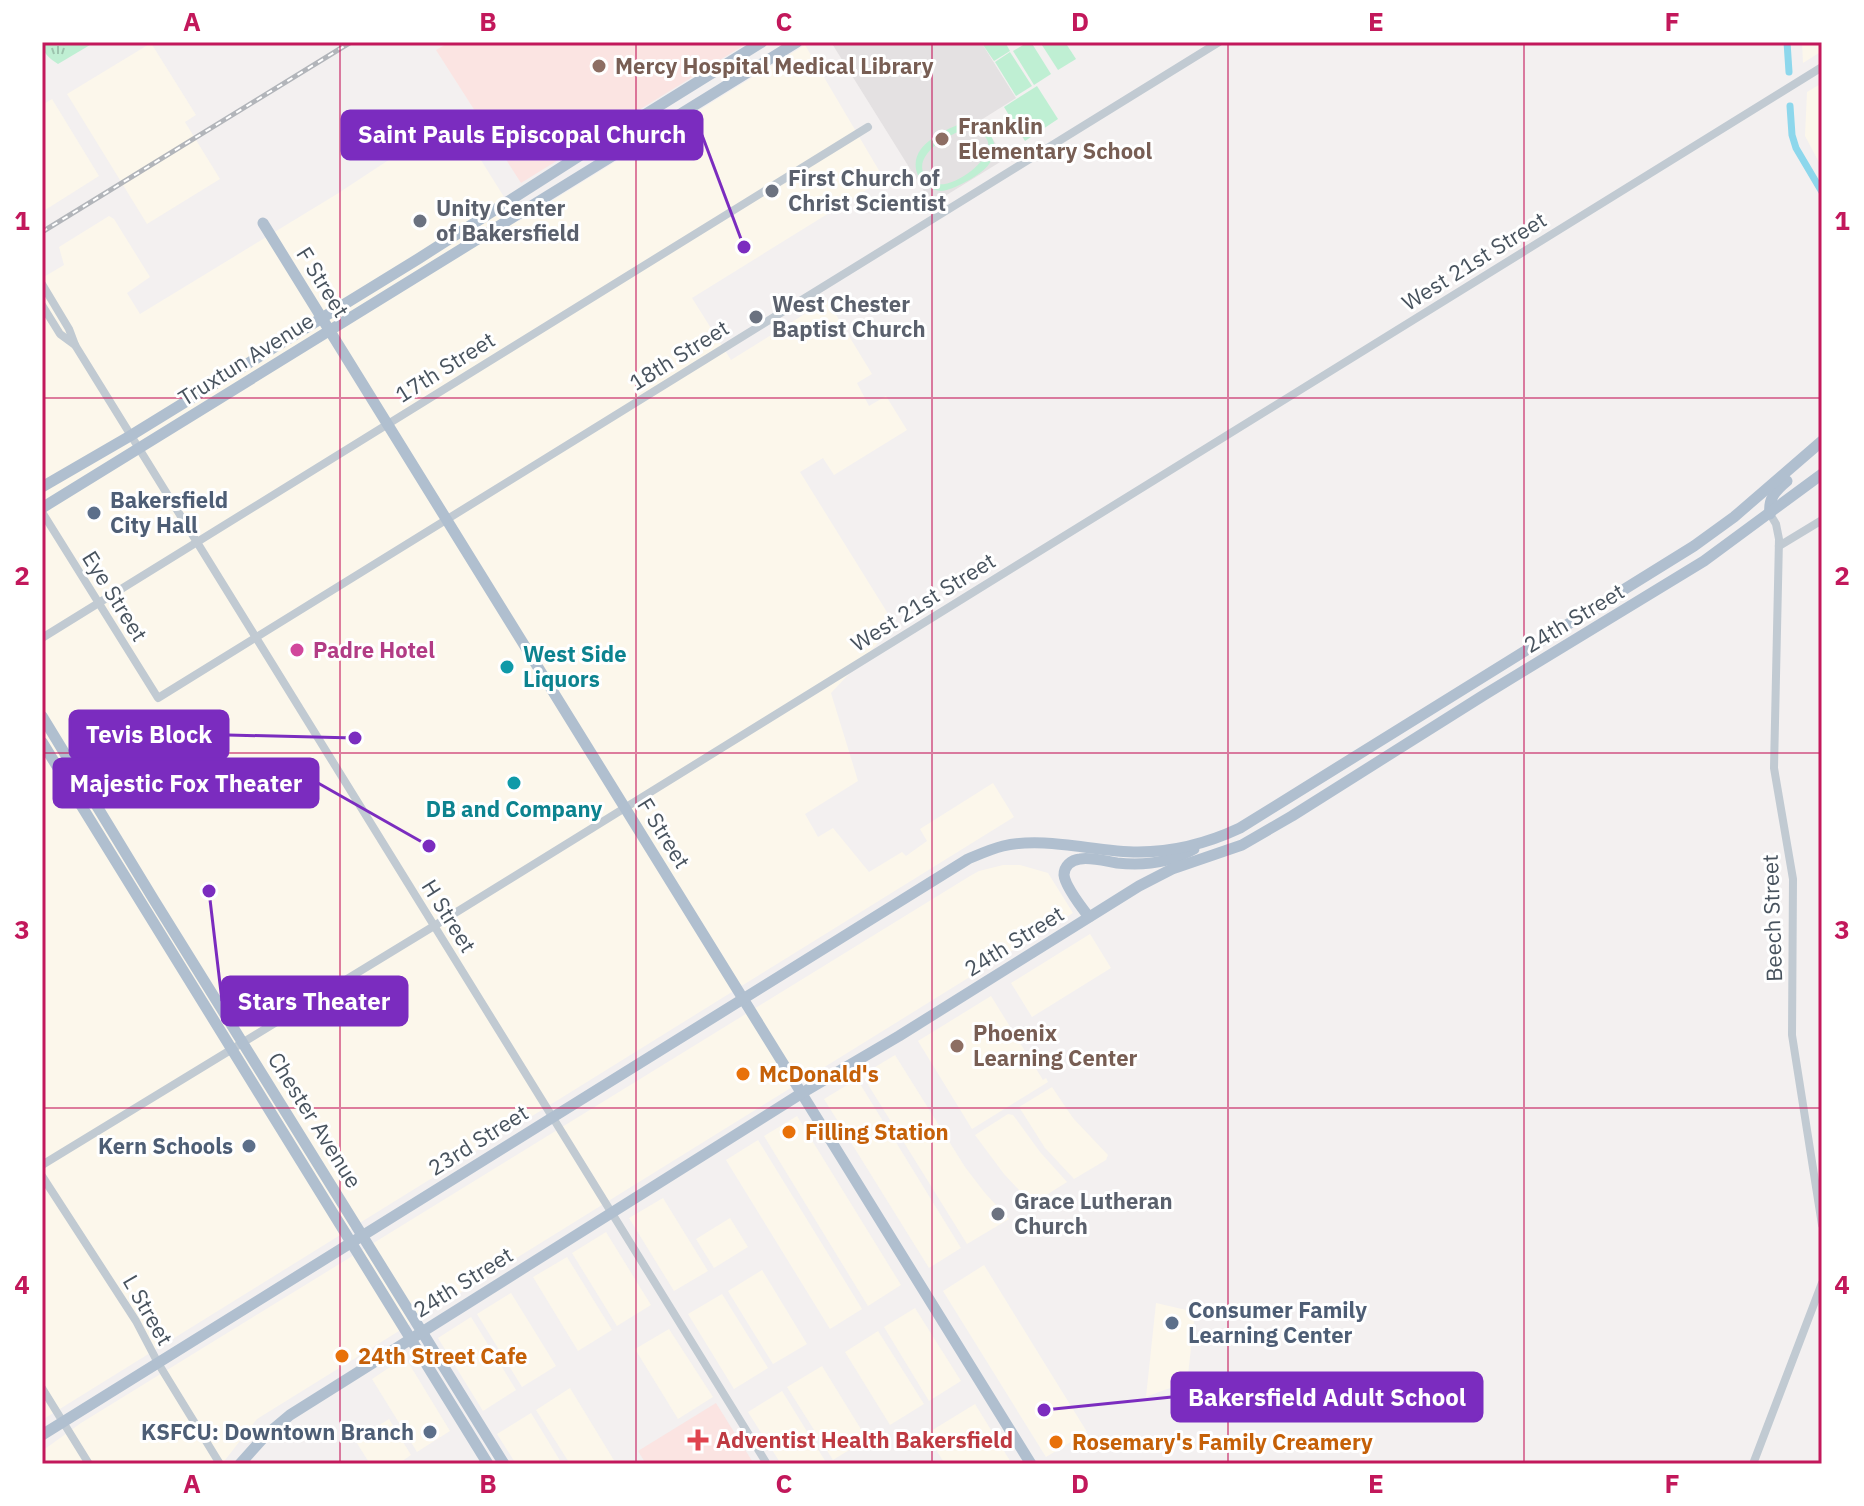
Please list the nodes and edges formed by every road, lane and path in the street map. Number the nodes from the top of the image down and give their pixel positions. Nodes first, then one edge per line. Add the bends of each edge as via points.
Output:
1 (762, 42) edge
2 (797, 42) edge
3 (1219, 42) edge
4 (1822, 67) edge
5 (626, 126) junction
6 (868, 127) dead end
7 (606, 159) junction
8 (531, 187) junction
9 (514, 198) junction
10 (522, 212) junction
11 (263, 223) dead end
12 (505, 223) junction
13 (42, 284) edge
14 (42, 305) edge
15 (322, 318) junction
16 (329, 331) junction
17 (75, 345) junction
18 (388, 424) junction
19 (130, 436) junction
20 (1822, 441) edge
21 (138, 450) junction
22 (1799, 461) junction
23 (1822, 474) edge
24 (42, 487) edge
25 (42, 510) edge
26 (1770, 514) junction
27 (447, 520) junction
28 (1822, 520) edge
29 (196, 542) junction
30 (1779, 546) junction
31 (98, 603) junction
32 (42, 638) edge
33 (256, 638) junction
34 (158, 698) joint
35 (42, 716) edge
36 (42, 742) edge
37 (625, 808) junction
38 (1209, 840) junction
39 (935, 879) joint
40 (1089, 917) junction
41 (434, 926) junction
42 (743, 999) junction
43 (237, 1046) junction
44 (802, 1093) junction
45 (552, 1117) junction
46 (42, 1165) edge
47 (42, 1176) edge
48 (611, 1212) junction
49 (1822, 1225) edge
50 (363, 1235) junction
51 (352, 1242) junction
52 (1822, 1283) edge
53 (422, 1331) junction
54 (411, 1338) junction
55 (158, 1363) junction
56 (42, 1388) edge
57 (446, 1395) junction
58 (63, 1422) junction
59 (481, 1426) junction
60 (42, 1435) edge
61 (89, 1464) edge
62 (220, 1464) edge
63 (240, 1464) edge
64 (488, 1464) edge
65 (504, 1464) edge
66 (767, 1464) edge
67 (1031, 1464) edge
68 (1753, 1464) edge

1 - 5 main road, Truxtun Avenue
2 - 7 main road, Truxtun Avenue
3 - 27 street, 18th Street
4 - 37 street, West 21st Street
5 - 7 main road via 625,137
5 - 8 main road, Truxtun Avenue
6 - 18 street, 17th Street
7 - 10 main road, Truxtun Avenue
8 - 9 main road, Truxtun Avenue
8 - 10 main road
9 - 12 main road
9 - 15 main road, Truxtun Avenue
10 - 12 main road, Truxtun Avenue
11 - 15 main road, F Street
12 - 16 main road, Truxtun Avenue
13 - 17 street, H Street
14 - 17 street, H Street via 60,334
15 - 16 main road, F Street
15 - 19 main road, Truxtun Avenue
16 - 18 main road, F Street
16 - 21 main road, Truxtun Avenue
17 - 19 street, H Street
18 - 27 main road, F Street
18 - 29 street, 17th Street
19 - 21 street, H Street
19 - 24 main road, Truxtun Avenue
20 - 22 main road, 24th Street
21 - 25 main road, Truxtun Avenue
21 - 29 street, H Street
22 - 26 main road via 1793,476 1771,498
22 - 38 main road, 24th Street via 1694,546 1250,822
23 - 26 main road, 24th Street
25 - 31 street, Eye Street
26 - 30 street, Beech Street
26 - 40 main road, 24th Street via 1697,566 1253,840 1158,875
27 - 33 street, 18th Street
27 - 37 main road, F Street
28 - 30 street
29 - 31 street, 17th Street
29 - 33 street, H Street
30 - 49 street, Beech Street via 1774,768 1793,879 1793,1044
31 - 32 street, 17th Street
31 - 34 street, Eye Street
33 - 34 street, 18th Street
33 - 41 street, H Street
35 - 43 main road, Chester Avenue
36 - 43 main road, Chester Avenue
37 - 41 street, West 21st Street
37 - 42 main road, F Street
38 - 39 main road, 24th Street via 1139,852 1017,844 977,855
38 - 40 main road via 1167,860 1073,860 1064,878
39 - 42 main road, 23rd Street
40 - 44 main road, 24th Street
41 - 43 street, West 21st Street
41 - 45 street, H Street
42 - 44 main road, F Street
42 - 45 main road, 23rd Street
43 - 46 street, West 21st Street
43 - 50 main road, Chester Avenue
43 - 51 main road, Chester Avenue
44 - 48 main road, 24th Street
44 - 67 main road, F Street
45 - 48 street, H Street
45 - 50 main road, 23rd Street
47 - 55 street, L Street
48 - 53 main road, 24th Street
48 - 66 street, H Street
50 - 51 main road, 23rd Street
50 - 53 main road, Chester Avenue
51 - 54 main road, Chester Avenue
51 - 55 main road, 23rd Street
52 - 68 street
53 - 54 main road, 24th Street
53 - 59 main road, Chester Avenue
54 - 57 main road, Chester Avenue
54 - 63 main road, 24th Street via 290,1415
55 - 58 main road, 23rd Street
55 - 62 street, L Street
56 - 58 street
57 - 59 main road
57 - 64 main road, Chester Avenue
58 - 60 main road, 23rd Street
58 - 61 street
59 - 65 main road, Chester Avenue

